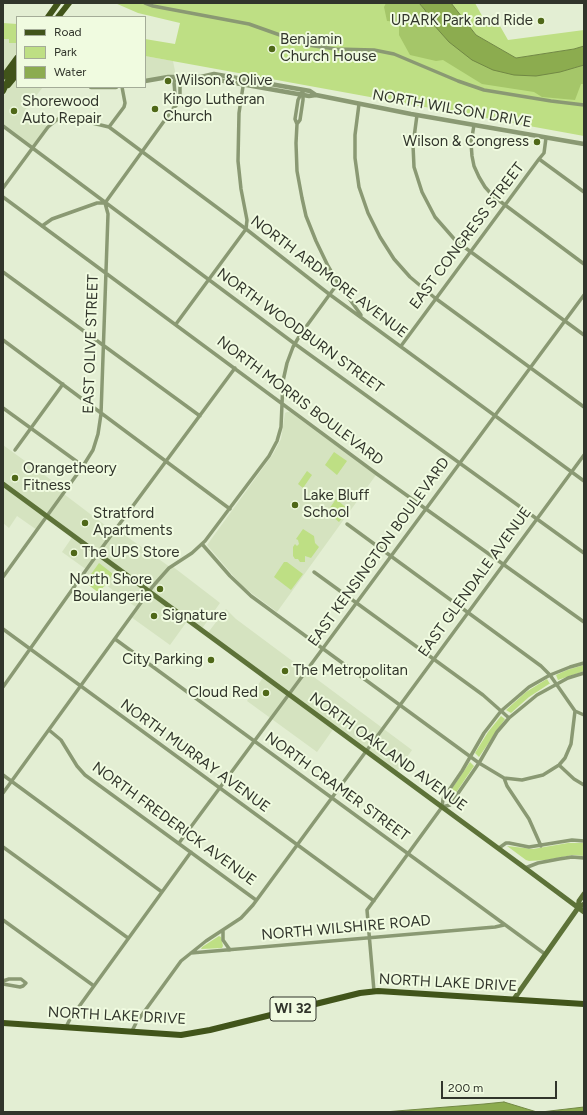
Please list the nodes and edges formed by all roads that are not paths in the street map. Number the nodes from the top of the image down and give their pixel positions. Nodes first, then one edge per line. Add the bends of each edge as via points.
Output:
1 (69, 3) edge
2 (145, 3) edge
3 (58, 4) edge
4 (49, 16) edge
5 (52, 16) edge
6 (56, 16) edge
7 (59, 16) edge
8 (16, 59) edge
9 (16, 66) edge
10 (16, 75) edge
11 (176, 76) junction
12 (3, 77) edge
13 (146, 81) edge
14 (244, 82) junction
15 (122, 88) edge
16 (3, 91) edge
17 (302, 93) junction
18 (359, 104) junction
19 (584, 105) edge
20 (417, 115) junction
21 (474, 125) junction
22 (3, 126) edge
23 (109, 127) junction
24 (546, 138) junction
25 (584, 144) edge
26 (32, 148) junction
27 (142, 152) junction
28 (539, 159) junction
29 (3, 188) edge
30 (584, 192) edge
31 (3, 197) edge
32 (105, 203) junction
33 (505, 205) junction
34 (42, 226) junction
35 (246, 229) junction
36 (470, 252) junction
37 (584, 264) edge
38 (3, 272) edge
39 (106, 273) junction
40 (209, 279) junction
41 (338, 283) junction
42 (329, 294) junction
43 (584, 295) edge
44 (435, 298) junction
45 (364, 318) junction
46 (565, 321) junction
47 (176, 324) junction
48 (584, 336) edge
49 (3, 340) edge
50 (103, 344) junction
51 (294, 344) junction
52 (401, 346) junction
53 (235, 368) junction
54 (530, 368) junction
55 (63, 384) junction
56 (282, 404) junction
57 (584, 407) edge
58 (3, 408) edge
59 (101, 414) junction
60 (200, 416) junction
61 (495, 416) junction
62 (30, 428) junction
63 (15, 450) dead end
64 (584, 455) edge
65 (166, 462) junction
66 (460, 463) junction
67 (83, 466) junction
68 (572, 472) junction
69 (584, 481) edge
70 (3, 484) edge
71 (426, 508) junction
72 (230, 509) junction
73 (46, 516) junction
74 (536, 519) junction
75 (347, 524) dead end
76 (202, 544) junction
77 (584, 553) edge
78 (98, 554) junction
79 (391, 556) junction
80 (503, 564) junction
81 (314, 572) dead end
82 (3, 577) edge
83 (149, 591) junction
84 (357, 602) junction
85 (468, 612) junction
86 (584, 622) edge
87 (3, 629) edge
88 (115, 639) junction
89 (323, 648) junction
90 (30, 650) junction
91 (433, 658) junction
92 (584, 663) edge
93 (584, 673) edge
94 (550, 675) junction
95 (556, 684) junction
96 (80, 686) junction
97 (3, 687) edge
98 (289, 694) junction
99 (400, 705) junction
100 (501, 711) junction
101 (575, 711) junction
102 (584, 715) edge
103 (509, 718) junction
104 (49, 730) junction
105 (254, 741) junction
106 (366, 751) junction
107 (470, 757) junction
108 (479, 763) junction
109 (559, 765) junction
110 (3, 775) edge
111 (504, 778) junction
112 (12, 781) junction
113 (584, 785) edge
114 (219, 789) junction
115 (3, 793) edge
116 (331, 798) junction
117 (442, 807) junction
118 (584, 841) edge
119 (179, 843) junction
120 (296, 845) junction
121 (542, 846) junction
122 (3, 847) edge
123 (499, 848) junction
124 (191, 852) junction
125 (408, 854) junction
126 (584, 858) edge
127 (525, 868) junction
128 (162, 892) junction
129 (584, 894) edge
130 (256, 900) junction
131 (374, 901) junction
132 (584, 904) edge
133 (578, 908) junction
134 (584, 912) edge
135 (3, 920) edge
136 (504, 925) junction
137 (224, 930) junction
138 (128, 938) junction
139 (369, 938) junction
140 (230, 950) junction
141 (190, 953) junction
142 (545, 954) junction
143 (3, 981) edge
144 (3, 984) edge
145 (94, 986) junction
146 (374, 991) junction
147 (514, 999) junction
148 (584, 1004) edge
149 (3, 1023) edge
150 (66, 1026) junction
151 (132, 1031) junction

1 - 7 main road
2 - 19 street via 249,24 308,45 394,54 484,90
3 - 4 main road
3 - 5 main road
3 - 6 main road via 61,6
8 - 12 main road
9 - 16 main road
10 - 16 main road
11 - 13 street, NORTH WILSON DRIVE
11 - 14 street, NORTH WILSON DRIVE via 201,77 214,74
11 - 27 street via 180,82 180,99
14 - 17 street, NORTH WILSON DRIVE
14 - 35 street via 239,113 238,161 247,220
15 - 23 street via 124,106
17 - 18 street, NORTH WILSON DRIVE via 312,92
17 - 41 street via 298,100 295,119 296,156 302,198 316,241
18 - 20 street, NORTH WILSON DRIVE
18 - 44 street via 355,158 359,187 368,213 394,259 410,277
20 - 21 street, NORTH WILSON DRIVE
20 - 36 street via 413,153 414,167 422,192 444,229
21 - 24 street, NORTH WILSON DRIVE
21 - 33 street via 474,166 485,187
22 - 26 street, NORTH WOODBURN STREET
23 - 26 street, NORTH ARDMORE AVENUE via 66,118 58,119 50,124
23 - 27 street, NORTH ARDMORE AVENUE
24 - 25 street, NORTH WILSON DRIVE
24 - 28 street, EAST CONGRESS STREET via 544,153
26 - 29 street
26 - 32 street, NORTH WOODBURN STREET
27 - 32 street
27 - 35 street, NORTH ARDMORE AVENUE
28 - 30 street
28 - 33 street, EAST CONGRESS STREET
31 - 34 street, NORTH MORRIS BOULEVARD
32 - 34 street via 82,208 52,219
32 - 39 street, EAST OLIVE STREET via 108,214
32 - 40 street, NORTH WOODBURN STREET
33 - 36 street, EAST CONGRESS STREET
33 - 37 street
34 - 39 street, NORTH MORRIS BOULEVARD
35 - 40 street
35 - 42 street, NORTH ARDMORE AVENUE
36 - 44 street, EAST CONGRESS STREET
36 - 46 street
38 - 50 street
39 - 47 street, NORTH MORRIS BOULEVARD
39 - 50 street, EAST OLIVE STREET
40 - 47 street
40 - 51 street, NORTH WOODBURN STREET
41 - 42 street
41 - 45 street
42 - 45 street, NORTH ARDMORE AVENUE
42 - 51 street
43 - 46 street, EAST KENSINGTON BOULEVARD
44 - 52 street, EAST CONGRESS STREET
44 - 54 street
45 - 52 street, NORTH ARDMORE AVENUE
46 - 48 street
46 - 54 street, EAST KENSINGTON BOULEVARD
47 - 53 street, NORTH MORRIS BOULEVARD
49 - 55 street
50 - 59 street, EAST OLIVE STREET
50 - 60 street
51 - 56 street via 283,381
51 - 66 street, NORTH WOODBURN STREET
52 - 61 street, NORTH ARDMORE AVENUE
53 - 56 street, NORTH MORRIS BOULEVARD
53 - 60 street
54 - 57 street
54 - 61 street, EAST KENSINGTON BOULEVARD
55 - 59 street
55 - 62 street
56 - 71 street, NORTH MORRIS BOULEVARD
56 - 72 street via 281,427 274,448
58 - 62 street
59 - 65 street
59 - 67 street, EAST OLIVE STREET via 93,450
60 - 65 street
61 - 66 street, EAST KENSINGTON BOULEVARD
61 - 68 street, NORTH ARDMORE AVENUE
62 - 63 street
62 - 67 street
64 - 68 street, EAST GLENDALE AVENUE
65 - 72 street
65 - 78 street
66 - 71 street, EAST KENSINGTON BOULEVARD
66 - 74 street, NORTH WOODBURN STREET
67 - 73 street, EAST OLIVE STREET
68 - 69 street, NORTH ARDMORE AVENUE
68 - 74 street, EAST GLENDALE AVENUE
70 - 73 main road, NORTH OAKLAND AVENUE
71 - 79 street, EAST KENSINGTON BOULEVARD
71 - 80 street, NORTH MORRIS BOULEVARD
72 - 76 street
73 - 78 main road, NORTH OAKLAND AVENUE
73 - 82 street, EAST OLIVE STREET
74 - 77 street, NORTH WOODBURN STREET
74 - 80 street, EAST GLENDALE AVENUE
75 - 79 street
76 - 83 street via 169,568
76 - 89 street via 251,596
78 - 83 main road, NORTH OAKLAND AVENUE
78 - 90 street
79 - 84 street, EAST KENSINGTON BOULEVARD
79 - 85 street
80 - 85 street, EAST GLENDALE AVENUE
80 - 86 street, NORTH MORRIS BOULEVARD
81 - 84 street
83 - 88 street
83 - 98 main road, NORTH OAKLAND AVENUE
84 - 89 street, EAST KENSINGTON BOULEVARD
84 - 91 street
85 - 91 street, EAST GLENDALE AVENUE
85 - 94 street
87 - 90 street, NORTH MURRAY AVENUE
88 - 96 street
88 - 105 street, NORTH CRAMER STREET
89 - 98 street, EAST KENSINGTON BOULEVARD
89 - 99 street
90 - 96 street, NORTH MURRAY AVENUE
90 - 97 street
91 - 99 street, EAST GLENDALE AVENUE
91 - 100 street via 483,694
92 - 94 street
93 - 95 street
94 - 95 street
94 - 100 street via 529,687
95 - 101 street
95 - 103 street via 537,695
96 - 104 street
96 - 114 street, NORTH MURRAY AVENUE
98 - 105 street, EAST KENSINGTON BOULEVARD
98 - 106 main road, NORTH OAKLAND AVENUE
99 - 106 street, EAST GLENDALE AVENUE
99 - 107 street
100 - 103 street
100 - 107 street
101 - 102 street
101 - 109 street via 571,744
103 - 108 street via 497,732
104 - 112 street
104 - 119 street, NORTH FREDERICK AVENUE via 61,740 85,775
105 - 114 street, EAST KENSINGTON BOULEVARD
105 - 116 street, NORTH CRAMER STREET
106 - 116 street, EAST GLENDALE AVENUE
106 - 117 main road, NORTH OAKLAND AVENUE
107 - 108 street
107 - 117 street via 443,799
108 - 111 street
108 - 117 street via 450,805
109 - 111 street via 543,775 522,780
109 - 113 street
110 - 112 street
111 - 121 street
112 - 115 street
112 - 128 street
114 - 119 street, EAST KENSINGTON BOULEVARD
114 - 120 street, NORTH MURRAY AVENUE
116 - 120 street, EAST GLENDALE AVENUE
116 - 125 street, NORTH CRAMER STREET
117 - 123 main road, NORTH OAKLAND AVENUE
117 - 125 street
118 - 121 street via 572,840
119 - 124 street, NORTH FREDERICK AVENUE
120 - 130 street, EAST GLENDALE AVENUE
120 - 131 street, NORTH MURRAY AVENUE
121 - 123 street via 529,847 506,843
122 - 138 street
123 - 127 main road, NORTH OAKLAND AVENUE
124 - 128 street
124 - 130 street, NORTH FREDERICK AVENUE
125 - 131 street
125 - 136 street, NORTH CRAMER STREET
126 - 127 street via 559,859
127 - 133 main road, NORTH OAKLAND AVENUE
128 - 138 street
129 - 133 main road
130 - 137 street, EAST GLENDALE AVENUE via 241,918
131 - 139 street via 367,910
132 - 133 main road
133 - 134 main road, NORTH OAKLAND AVENUE
133 - 142 main road
135 - 145 street
136 - 139 street, NORTH WILSHIRE ROAD
136 - 142 street, NORTH CRAMER STREET
137 - 140 street via 223,940
137 - 141 street, EAST GLENDALE AVENUE
138 - 145 street
139 - 140 street, NORTH WILSHIRE ROAD
139 - 146 street
140 - 141 street, NORTH WILSHIRE ROAD
141 - 151 street, EAST GLENDALE AVENUE via 174,970
142 - 147 main road
143 - 144 street via 20,979 26,983 20,987
145 - 150 street
146 - 147 main road, NORTH LAKE DRIVE / WI 32
146 - 151 main road, NORTH LAKE DRIVE / WI 32 via 197,1033 181,1035
147 - 148 main road, NORTH LAKE DRIVE / WI 32
149 - 150 main road, NORTH LAKE DRIVE / WI 32
150 - 151 main road, NORTH LAKE DRIVE / WI 32

